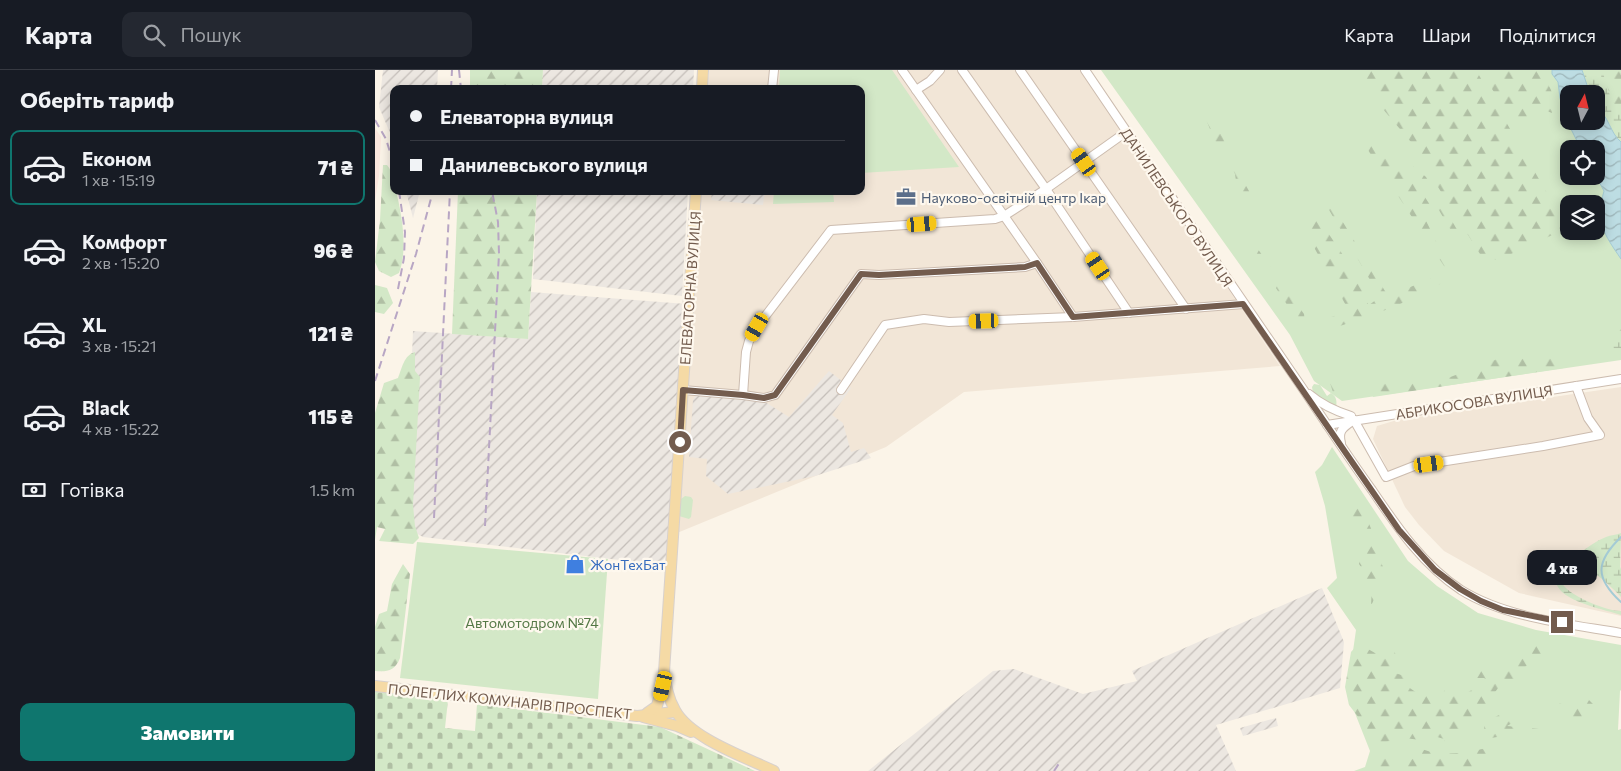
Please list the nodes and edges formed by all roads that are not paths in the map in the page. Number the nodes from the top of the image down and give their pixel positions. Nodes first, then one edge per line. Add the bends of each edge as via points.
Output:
1 (703, 70) edge
2 (774, 70) edge
3 (903, 70) edge
4 (930, 70) edge
5 (941, 70) edge
6 (962, 70) edge
7 (1020, 70) edge
8 (1085, 70) edge
9 (930, 80) junction
10 (702, 85) edge
11 (773, 85) edge
12 (916, 90) junction
13 (1126, 132) junction
14 (1084, 162) junction
15 (1047, 189) junction
16 (696, 195) edge
17 (1004, 216) junction
18 (1037, 263) junction
19 (1243, 304) junction
20 (1186, 309) junction
21 (1129, 313) junction
22 (1073, 317) junction
23 (1621, 379) edge
24 (1576, 386) junction
25 (1302, 388) junction
26 (683, 390) junction
27 (841, 390) dead end
28 (743, 395) junction
29 (1318, 412) junction
30 (1352, 418) junction
31 (1327, 425) junction
32 (1342, 448) junction
33 (1621, 633) edge
34 (664, 672) junction
35 (375, 686) edge
36 (675, 712) junction
37 (637, 716) junction
38 (705, 738) junction
39 (774, 771) edge

1 - 10 main road
2 - 11 street
3 - 12 street
4 - 9 street
5 - 9 street
6 - 15 street
7 - 14 street
8 - 13 street, ДАНИЛЕВСЬКОГО ВУЛИЦЯ
9 - 12 street
12 - 17 street
13 - 14 street
13 - 19 street, ДАНИЛЕВСЬКОГО ВУЛИЦЯ
14 - 15 street
14 - 20 street
15 - 17 street
15 - 21 street
16 - 26 main road, ЕЛЕВАТОРНА ВУЛИЦЯ
17 - 18 street
17 - 28 street via 831,230 749,341
18 - 22 street
18 - 28 street via 1025,267 861,274 775,395 764,398
19 - 20 street
19 - 25 street, ДАНИЛЕВСЬКОГО ВУЛИЦЯ
20 - 21 street
21 - 22 street
22 - 27 street via 949,322 924,319 885,325
23 - 24 street, АБРИКОСОВА ВУЛИЦЯ
24 - 30 street, АБРИКОСОВА ВУЛИЦЯ via 1373,418
24 - 30 street via 1588,418 1600,435 1414,466 1386,477
25 - 29 street, ДАНИЛЕВСЬКОГО ВУЛИЦЯ
25 - 30 street via 1318,402
26 - 28 street
26 - 34 main road, ЕЛЕВАТОРНА ВУЛИЦЯ
29 - 30 street
29 - 31 street, ДАНИЛЕВСЬКОГО ВУЛИЦЯ
30 - 31 street
30 - 32 street via 1342,429
31 - 32 street, ДАНИЛЕВСЬКОГО ВУЛИЦЯ
32 - 33 street, ДАНИЛЕВСЬКОГО ВУЛИЦЯ via 1409,542 1435,570 1460,589 1503,610
34 - 36 main road, ЕЛЕВАТОРНА ВУЛИЦЯ
34 - 37 main road via 657,706 649,713
35 - 37 main road, ПОЛЕГЛИХ КОМУНАРІВ ПРОСПЕКТ
36 - 37 main road, ПОЛЕГЛИХ КОМУНАРІВ ПРОСПЕКТ
36 - 38 main road
37 - 38 main road via 677,726
38 - 39 main road

